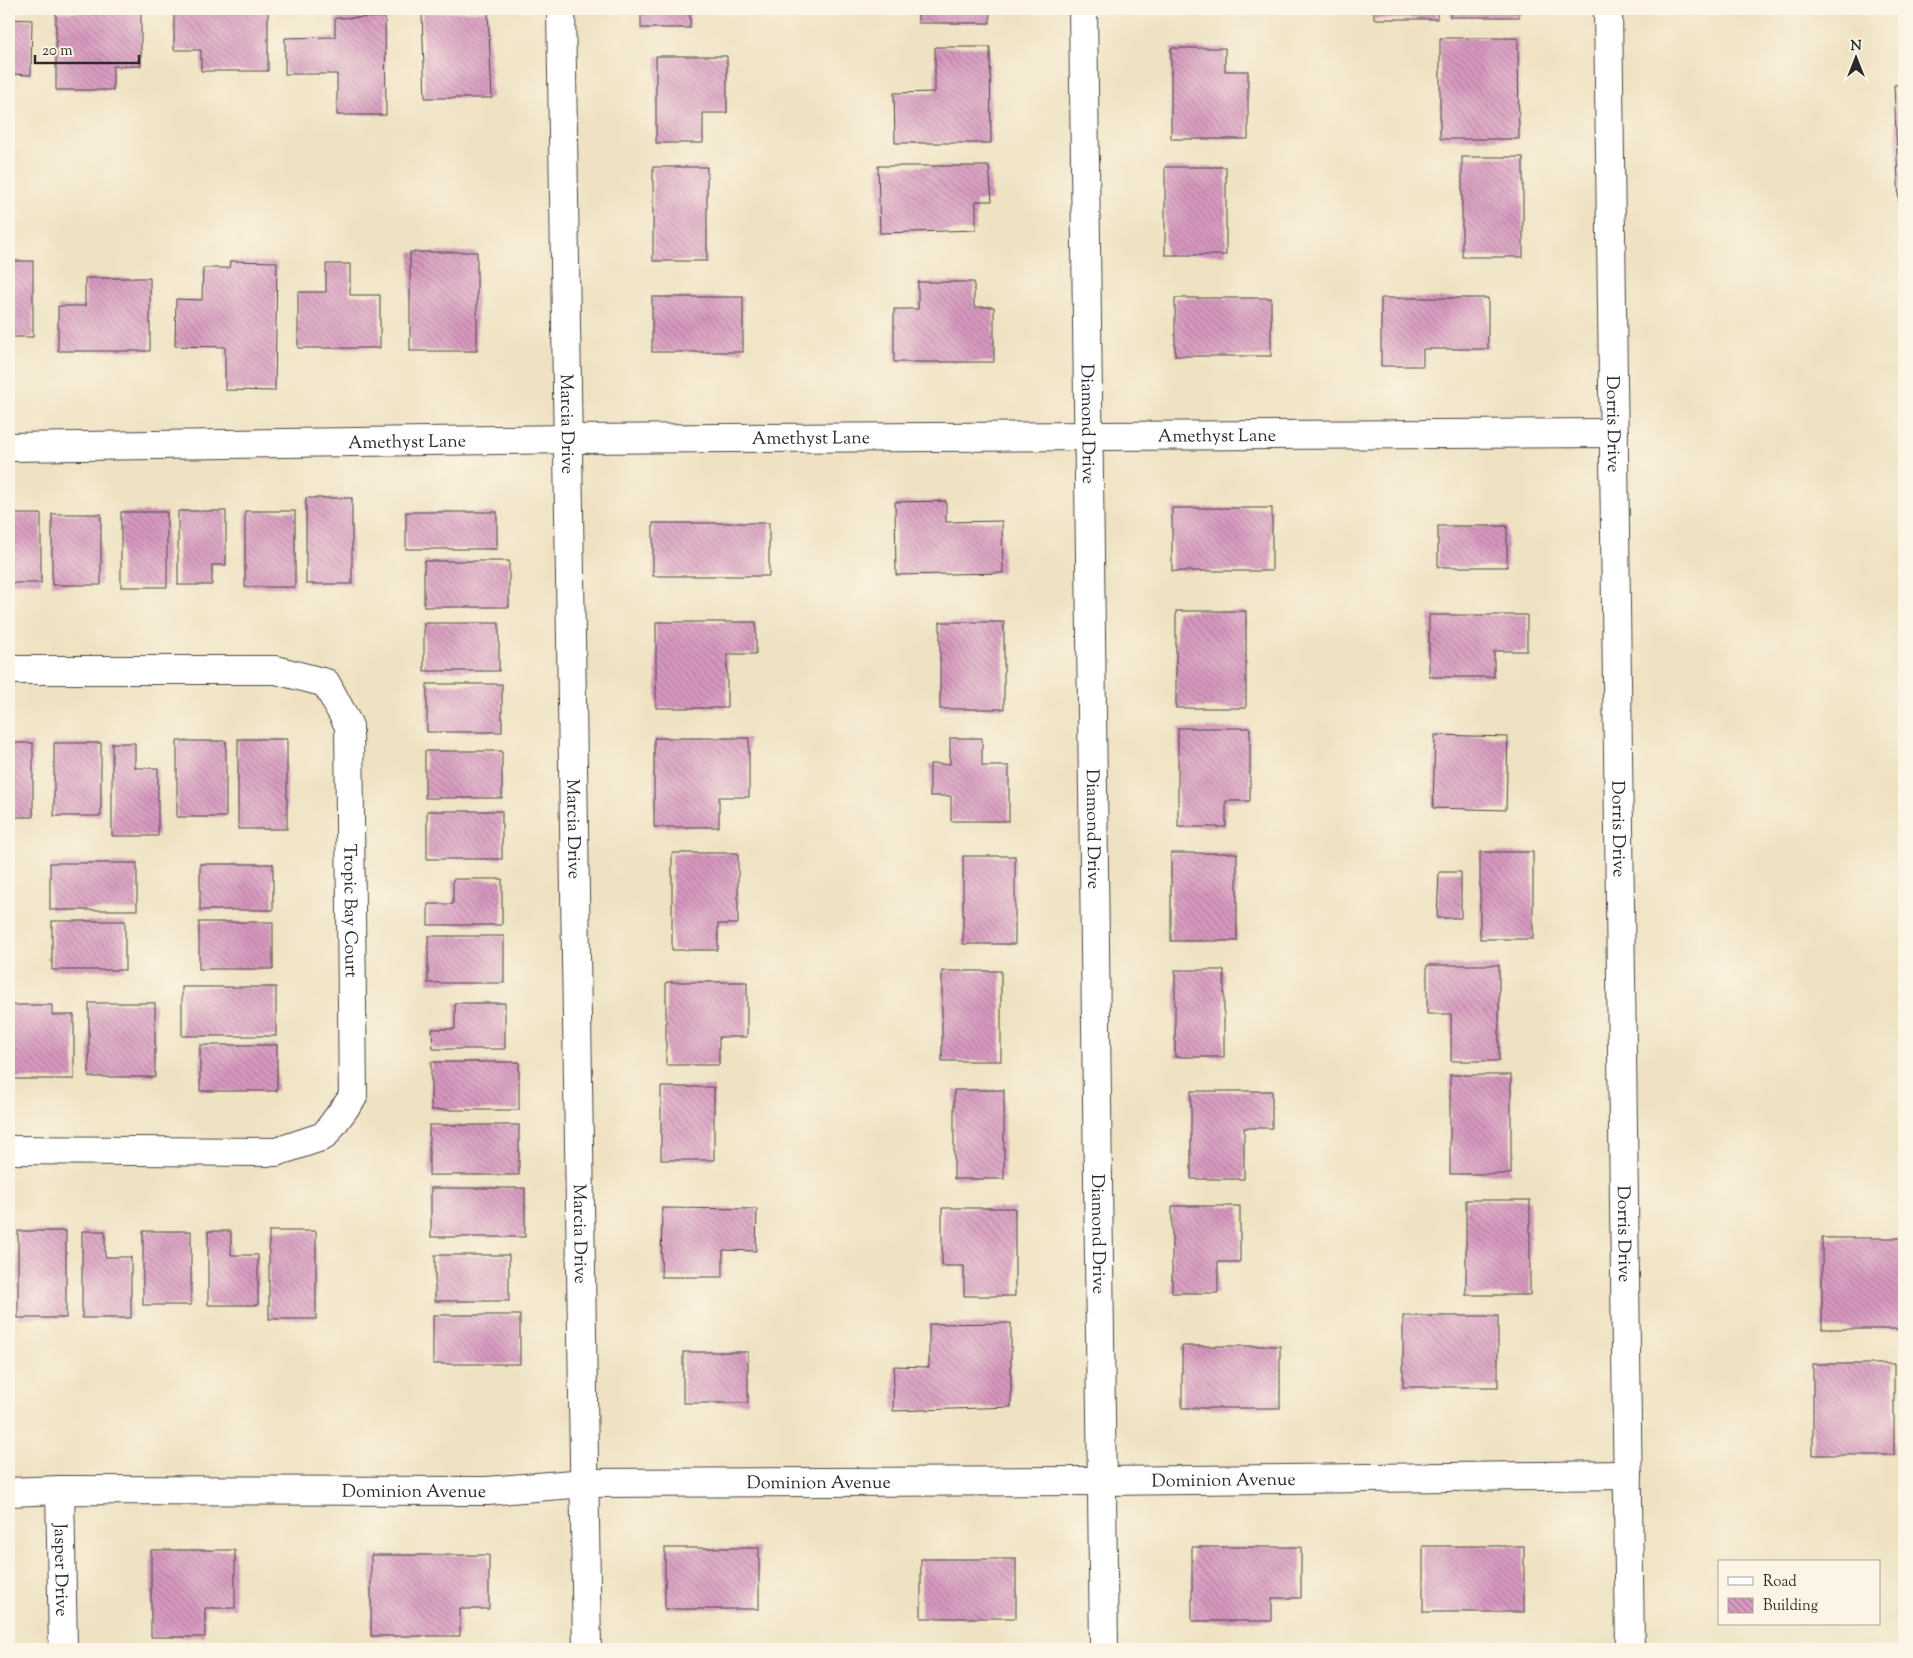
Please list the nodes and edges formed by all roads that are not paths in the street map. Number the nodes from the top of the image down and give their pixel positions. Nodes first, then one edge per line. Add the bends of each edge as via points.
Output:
1 (561, 9) edge
2 (1083, 9) edge
3 (1608, 9) edge
4 (1614, 433) junction
5 (1090, 437) junction
6 (568, 440) junction
7 (9, 447) edge
8 (9, 670) edge
9 (9, 1150) edge
10 (1628, 1475) junction
11 (1101, 1481) junction
12 (585, 1483) junction
13 (60, 1490) junction
14 (9, 1492) edge
15 (62, 1649) edge
16 (587, 1649) edge
17 (1104, 1649) edge
18 (1630, 1649) edge

1 - 6 street, Marcia Drive
2 - 5 street, Diamond Drive
3 - 4 street, Dorris Drive
4 - 5 street, Amethyst Lane
4 - 10 street, Dorris Drive
5 - 6 street, Amethyst Lane
5 - 11 street, Diamond Drive
6 - 7 street, Amethyst Lane
6 - 12 street, Marcia Drive
8 - 9 street, Tropic Bay Court via 276,670 326,683 349,726 353,1088 353,1097 324,1136 276,1152
10 - 11 street, Dominion Avenue
10 - 18 street, Dorris Drive
11 - 12 street, Dominion Avenue
11 - 17 street, Diamond Drive
12 - 13 street, Dominion Avenue via 487,1491
12 - 16 street, Marcia Drive
13 - 14 street, Dominion Avenue
13 - 15 street, Jasper Drive

